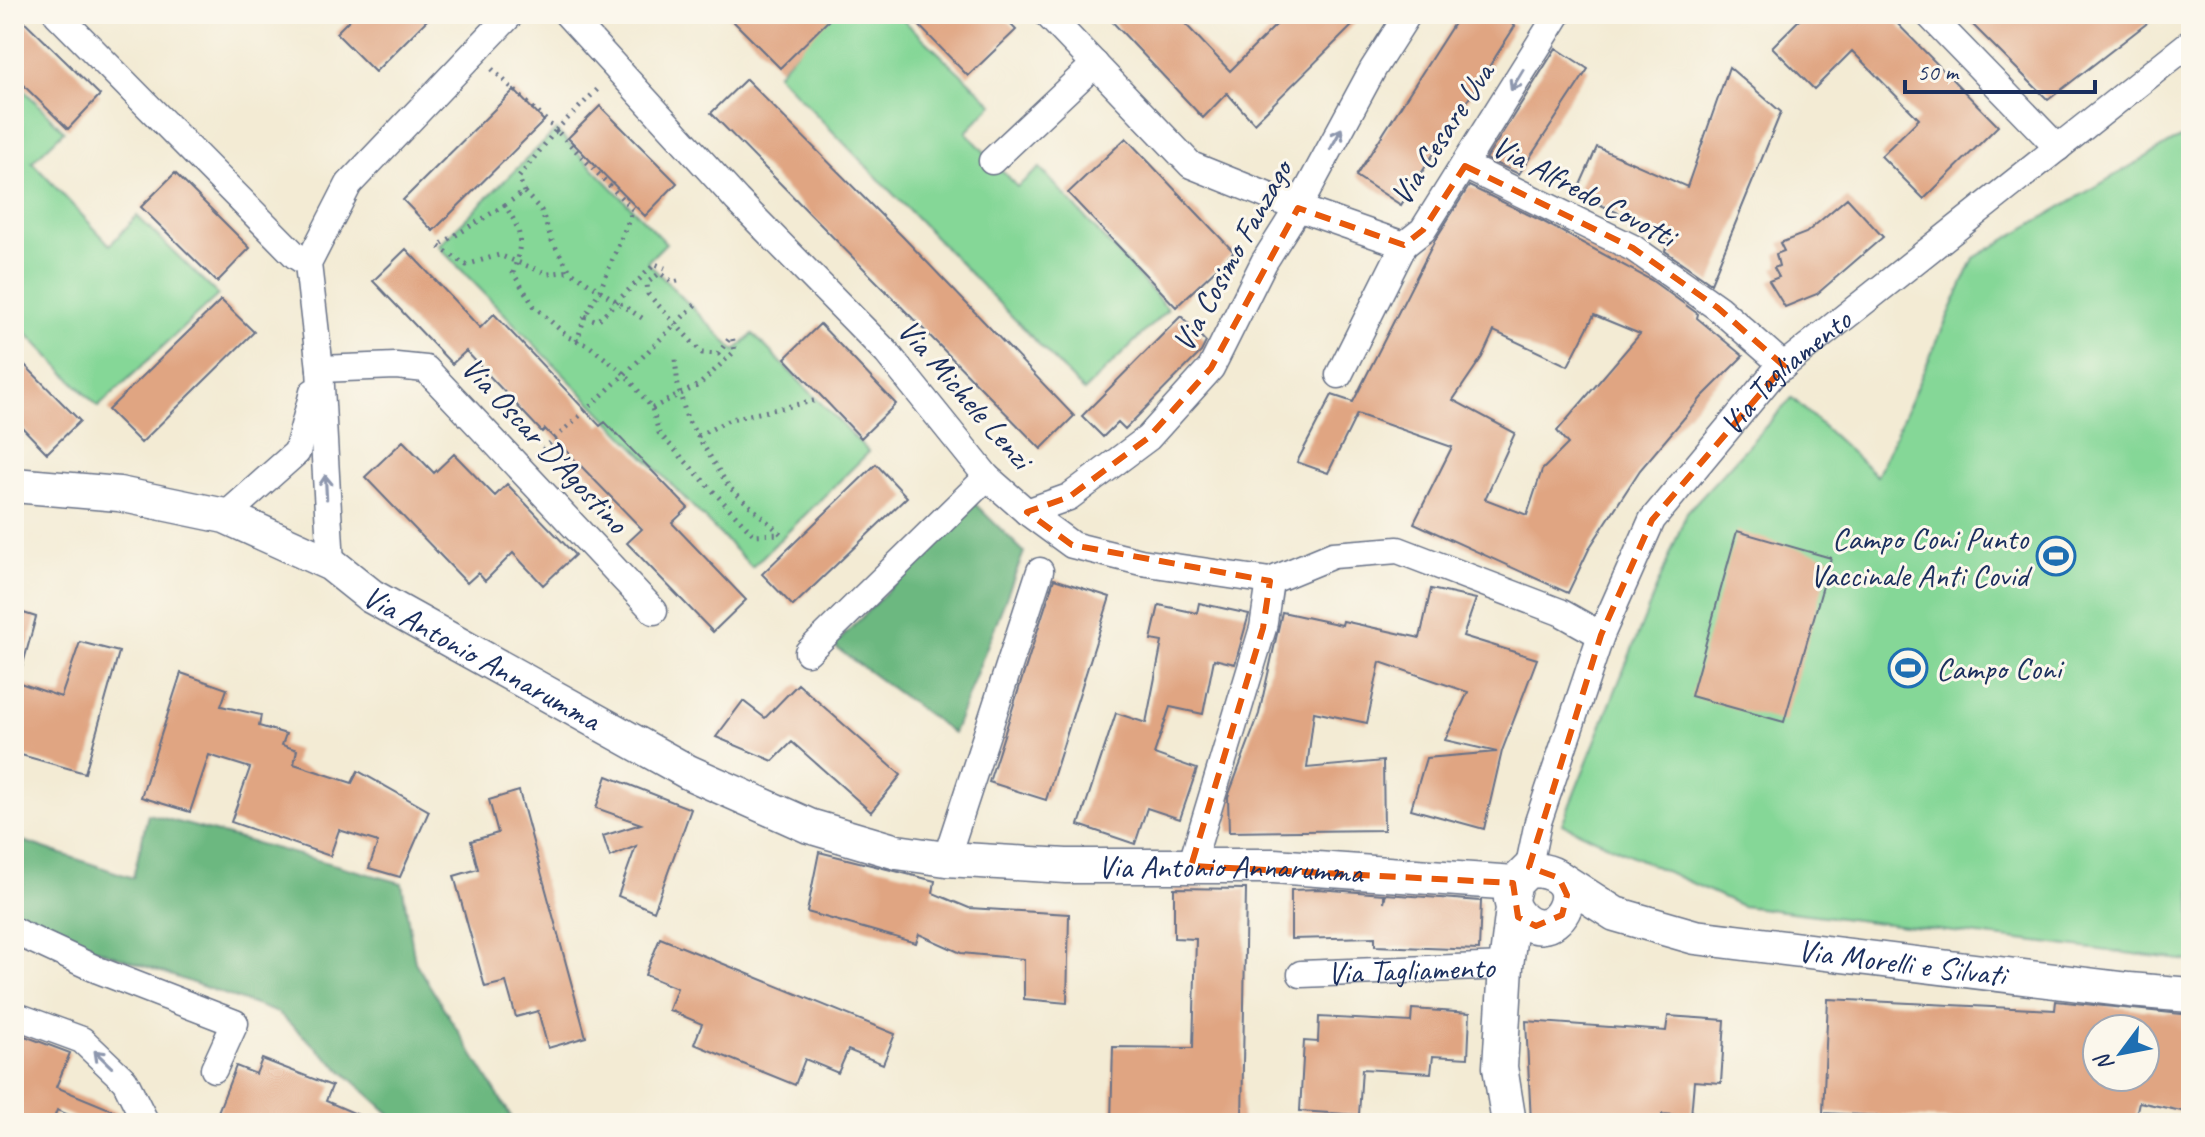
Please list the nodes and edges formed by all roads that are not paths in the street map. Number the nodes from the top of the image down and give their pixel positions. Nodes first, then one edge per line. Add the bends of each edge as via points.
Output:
1 (57, 14) edge
2 (511, 14) edge
3 (567, 14) edge
4 (1047, 14) edge
5 (1408, 14) edge
6 (1558, 14) edge
7 (1928, 14) edge
8 (2191, 42) edge
9 (1095, 64) junction
10 (2058, 148) junction
11 (992, 161) dead end
12 (1465, 166) junction
13 (1298, 208) junction
14 (1404, 245) junction
15 (308, 264) junction
16 (1784, 366) junction
17 (320, 369) junction
18 (1339, 375) dead end
19 (987, 477) junction
20 (14, 485) edge
21 (1027, 512) junction
22 (225, 516) junction
23 (331, 564) junction
24 (1040, 571) dead end
25 (1270, 581) junction
26 (654, 611) dead end
27 (1601, 635) junction
28 (808, 652) dead end
29 (946, 859) junction
30 (1191, 866) junction
31 (1537, 894) junction
32 (1615, 914) joint
33 (14, 931) edge
34 (1506, 966) junction
35 (1301, 974) dead end
36 (2191, 995) edge
37 (14, 1015) edge
38 (214, 1069) dead end
39 (146, 1123) edge
40 (1509, 1123) edge

1 - 15 street
2 - 15 street via 349,184
3 - 19 street, Via Michele Lenzi via 887,353
4 - 9 street, Via Cesare Uva
13 -> 5 street, Via Cosimo Fanzago
6 -> 12 street, Via Cesare Uva
7 - 10 street
8 - 10 street, Via Tagliamento
9 - 11 street
9 - 13 street, Via Cesare Uva via 1191,165
10 - 16 street, Via Tagliamento
12 - 14 street, Via Cesare Uva via 1423,230
12 - 16 street, Via Alfredo Covotti via 1633,248 1718,308
13 - 14 street, Via Cesare Uva
13 - 21 street, Via Cosimo Fanzago via 1264,262 1211,368 1190,392 1137,447 1069,497
14 - 18 street, Via Cesare Uva
15 - 17 street
16 - 27 street, Via Tagliamento via 1652,520
17 - 22 street via 297,452
23 -> 17 street
17 - 26 street, Via Oscar D'Agostino via 426,369
19 - 21 street, Via Michele Lenzi
19 - 28 street
20 - 22 main road, Via Antonio Annarumma via 119,494
21 - 25 street, Via Michele Lenzi via 1072,545 1141,562
22 - 23 main road, Via Antonio Annarumma
23 - 29 main road, Via Antonio Annarumma via 371,596 688,772 809,826 897,852
24 - 29 street
25 - 27 street via 1333,555 1398,550 1560,612
25 - 30 street via 1263,628
27 - 31 street, Via Tagliamento via 1538,822
29 - 30 main road, Via Antonio Annarumma
30 - 31 main road, Via Antonio Annarumma via 1274,866
31 - 32 main road, Via Antonio Annarumma
31 - 34 main road
32 - 36 main road, Via Morelli e Silvati via 1695,937
33 - 38 street via 235,1023
34 - 35 street, Via Tagliamento
34 - 40 main road, Via Tagliamento via 1500,1067
39 -> 37 street via 125,1081 82,1040

